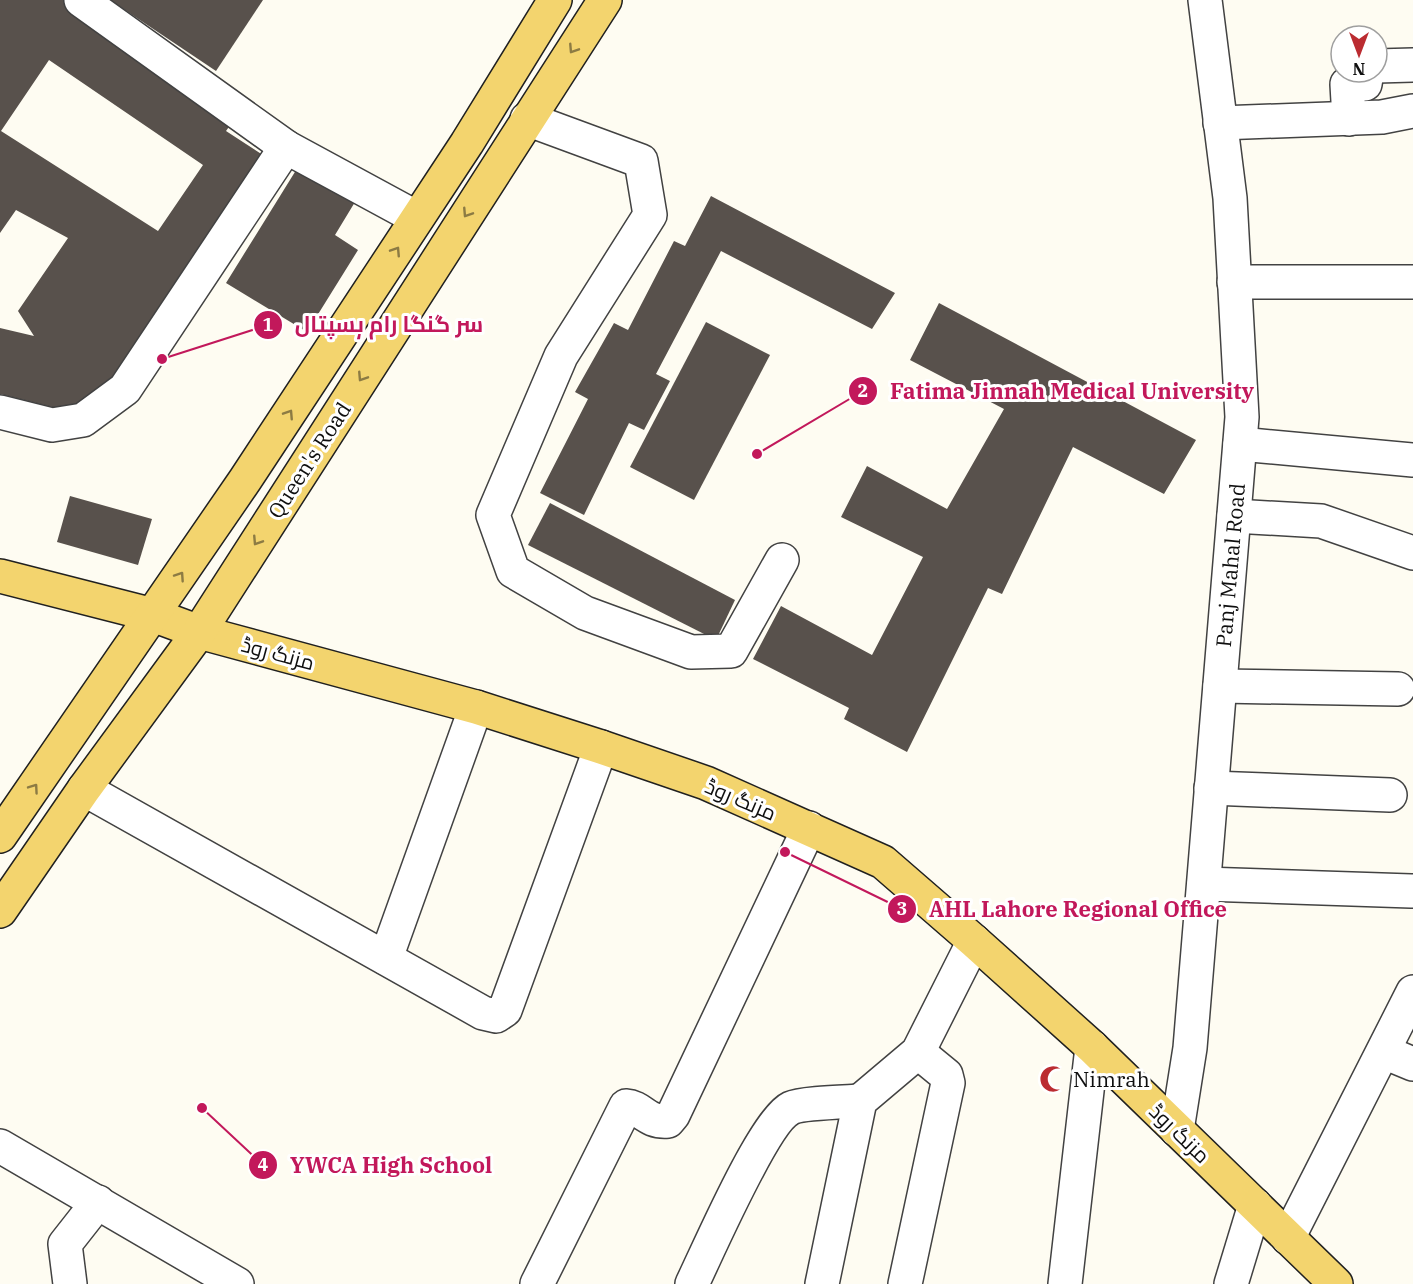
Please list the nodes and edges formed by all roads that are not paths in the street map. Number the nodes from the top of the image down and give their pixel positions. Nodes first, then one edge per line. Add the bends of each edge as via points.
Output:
1 (81, 0) edge
2 (555, 0) edge
3 (604, 0) edge
4 (1204, 0) edge
5 (1413, 65) edge
6 (1389, 66) edge
7 (1347, 84) edge
8 (1413, 111) edge
9 (527, 119) junction
10 (1348, 119) junction
11 (1220, 123) junction
12 (286, 147) junction
13 (417, 218) junction
14 (1234, 282) junction
15 (1413, 282) edge
16 (0, 412) edge
17 (1240, 444) junction
18 (1413, 459) edge
19 (1234, 516) junction
20 (1412, 552) edge
21 (783, 560) dead end
22 (3, 582) edge
23 (153, 615) junction
24 (199, 632) junction
25 (1220, 686) junction
26 (1398, 689) dead end
27 (476, 707) junction
28 (601, 747) junction
29 (1211, 788) junction
30 (84, 789) junction
31 (1390, 795) dead end
32 (3, 825) edge
33 (809, 828) junction
34 (1204, 884) junction
35 (1411, 891) dead end
36 (0, 910) edge
37 (974, 940) junction
38 (386, 958) junction
39 (1413, 992) edge
40 (1092, 1047) junction
41 (918, 1052) junction
42 (1398, 1058) edge
43 (860, 1101) junction
44 (1177, 1130) junction
45 (0, 1146) edge
46 (98, 1202) junction
47 (1255, 1205) junction
48 (1288, 1238) junction
49 (70, 1284) edge
50 (237, 1284) edge
51 (537, 1284) edge
52 (692, 1284) edge
53 (822, 1284) edge
54 (905, 1284) edge
55 (1065, 1284) edge
56 (1232, 1284) edge
57 (1336, 1284) edge

1 - 12 street
2 - 13 main road, Queen's Road
3 -> 9 main road, Queen's Road
4 - 11 street, Panj Mahal Road
5 - 6 street
7 - 10 street
8 - 10 street
9 - 21 street via 641,161 650,215 561,356 493,515 513,571 585,613 659,641 691,652 731,651
9 -> 24 main road, Queen's Road
10 - 11 street
11 - 14 street, Panj Mahal Road via 1230,198
12 - 13 street
12 - 16 street via 125,389 83,420 52,425
23 -> 13 main road, Queen's Road
14 - 15 street
14 - 17 street, Panj Mahal Road
17 - 18 street
17 - 19 street, Panj Mahal Road
19 - 20 street via 1321,520
19 - 25 street, Panj Mahal Road
22 - 23 main road, مزنگ روڈ
23 - 24 main road, مزنگ روڈ
32 -> 23 main road, Queen's Road
24 - 27 main road, مزنگ روڈ
24 - 30 main road, Queen's Road
25 - 26 street
25 - 29 street, Panj Mahal Road
27 - 28 main road, مزنگ روڈ
27 - 38 street
28 - 33 main road, مزنگ روڈ via 706,783
28 - 38 street via 505,1010 496,1016 483,1013
29 - 31 street
29 - 34 street, Panj Mahal Road
30 - 36 main road, Queen's Road
30 - 38 street
33 - 37 main road, مزنگ روڈ via 883,862
33 - 51 street via 673,1115 660,1121 626,1106
34 - 35 street
34 - 44 street, Panj Mahal Road via 1190,1048
37 - 40 main road, مزنگ روڈ
37 - 41 street
39 - 42 street
40 - 44 main road, مزنگ روڈ
40 - 55 street
41 - 43 street
41 - 54 street via 946,1075 948,1083
42 - 48 street
43 - 52 street via 792,1108 782,1114 762,1141
43 - 53 street
44 - 47 main road, مزنگ روڈ
45 - 46 street
46 - 49 street via 65,1244
46 - 50 street
47 - 48 main road, مزنگ روڈ
47 - 56 street
48 - 57 main road, مزنگ روڈ

